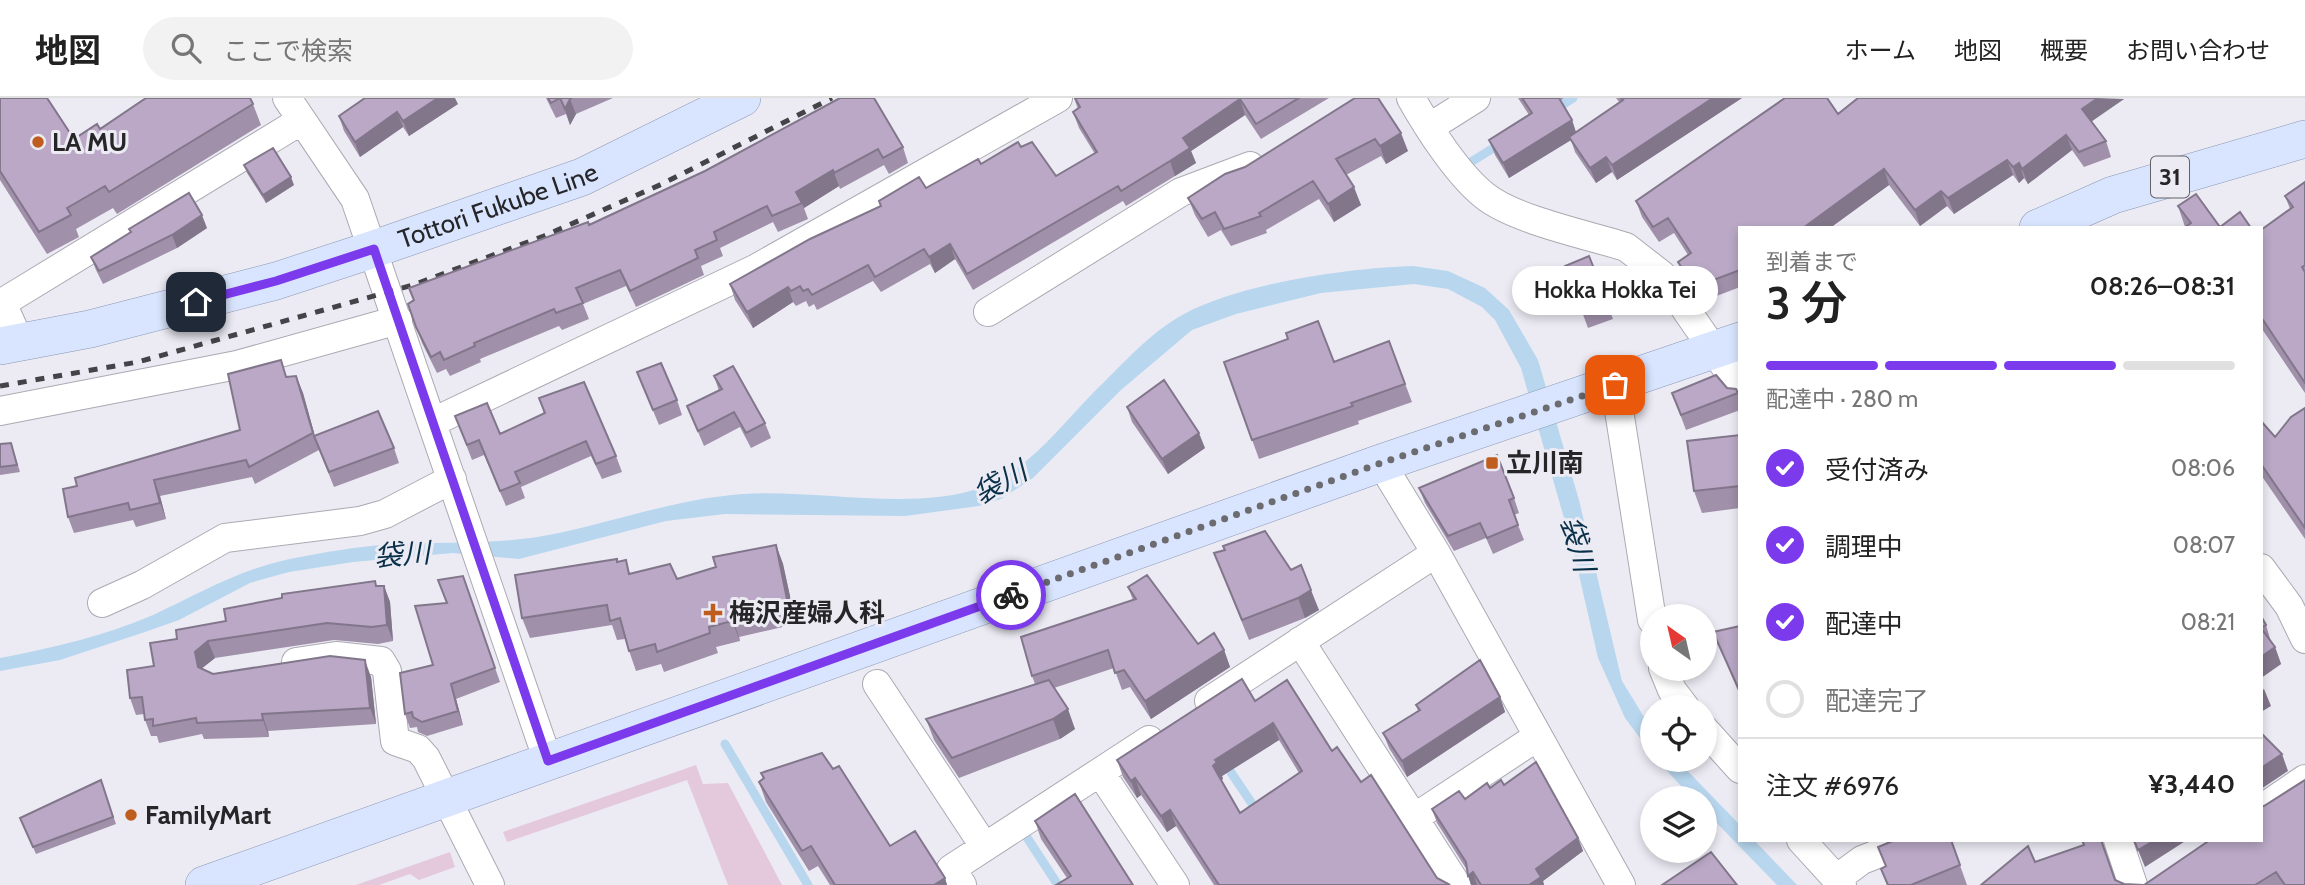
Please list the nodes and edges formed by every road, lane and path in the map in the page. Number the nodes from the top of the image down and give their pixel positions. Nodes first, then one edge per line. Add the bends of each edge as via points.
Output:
1 (742, 98) edge
2 (1058, 98) edge
3 (1411, 98) edge
4 (1476, 98) edge
5 (294, 109) edge
6 (1430, 127) junction
7 (2305, 139) edge
8 (1267, 156) edge
9 (2043, 226) edge
10 (374, 249) junction
11 (1, 301) edge
12 (988, 312) dead end
13 (398, 320) junction
14 (10, 344) edge
15 (1726, 346) edge
16 (1738, 382) edge
17 (1615, 385) junction
18 (0, 411) edge
19 (433, 422) junction
20 (1381, 463) junction
21 (455, 489) junction
22 (1436, 553) junction
23 (2263, 571) edge
24 (102, 603) dead end
25 (1649, 604) edge
26 (2305, 639) edge
27 (1300, 642) junction
28 (271, 666) edge
29 (877, 684) dead end
30 (1537, 737) junction
31 (1717, 743) edge
32 (548, 761) junction
33 (1738, 767) edge
34 (1100, 772) junction
35 (2305, 779) edge
36 (447, 796) junction
37 (2263, 808) edge
38 (1414, 818) junction
39 (1803, 842) edge
40 (1908, 842) edge
41 (2119, 842) edge
42 (985, 846) junction
43 (1612, 882) edge
44 (1839, 882) edge
45 (2147, 882) edge
46 (204, 885) edge
47 (490, 885) edge
48 (962, 885) edge
49 (1175, 885) edge
50 (1457, 885) edge

1 - 10 main road, Tottori Fukube Line via 582,177
2 - 19 street via 755,269
3 - 6 street
4 - 6 street
5 - 10 street via 355,199
5 - 11 street
6 - 15 street via 1486,197 1512,211 1626,247 1662,275
7 - 9 main road, 31 via 2113,195
8 - 12 street via 1243,170 1181,192
10 - 13 street
10 - 14 main road, Tottori Fukube Line via 276,281 90,329
11 - 14 street
13 - 18 street via 237,365
13 - 19 street
15 - 16 street
15 - 17 main road
17 - 20 main road
17 - 25 street
19 - 21 street
20 - 22 street
20 - 32 main road
21 - 24 street via 360,521 225,538
21 - 32 street
22 - 27 street
22 - 30 street
23 - 26 street via 2289,606
27 - 34 street
27 - 38 street
28 - 36 street via 336,656 381,660 387,671 395,741 418,749
29 - 42 street
30 - 38 street
30 - 43 street
31 - 33 street
32 - 36 main road
34 - 42 street
34 - 49 street
35 - 37 street
36 - 46 main road
36 - 47 street
38 - 50 street
39 - 44 street
40 - 44 street via 1862,860
41 - 45 street
42 - 48 street via 951,869

